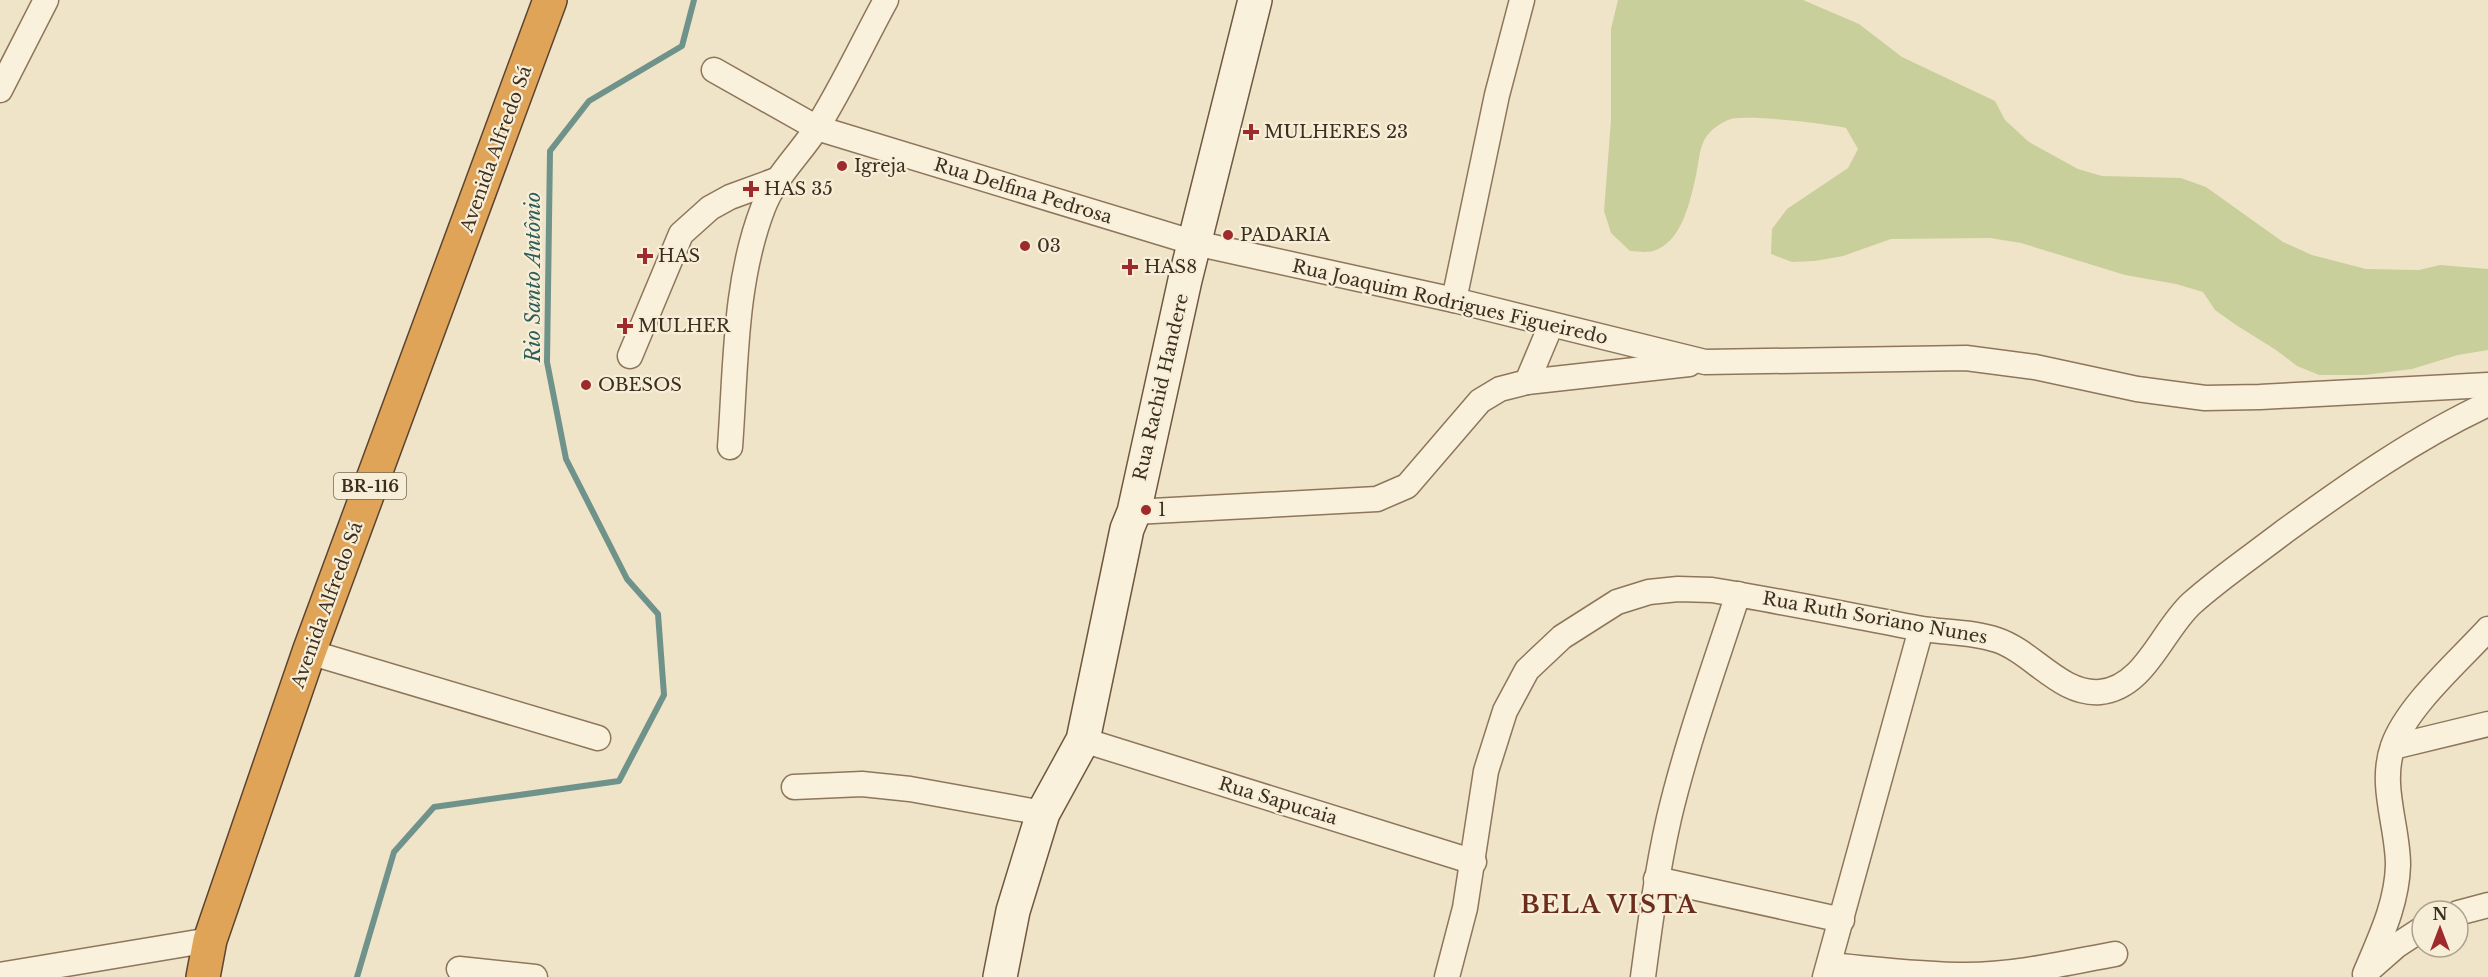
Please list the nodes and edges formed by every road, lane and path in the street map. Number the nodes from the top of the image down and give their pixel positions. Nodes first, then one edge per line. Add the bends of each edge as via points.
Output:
1 (46, 0) edge
2 (550, 0) edge
3 (886, 0) edge
4 (1253, 0) edge
5 (1522, 0) edge
6 (714, 70) dead end
7 (0, 90) edge
8 (816, 128) junction
9 (779, 179) junction
10 (1195, 243) junction
11 (1454, 300) junction
12 (1551, 325) junction
13 (630, 356) dead end
14 (1705, 362) junction
15 (1527, 382) junction
16 (2488, 385) edge
17 (2488, 404) edge
18 (730, 447) dead end
19 (1134, 512) junction
20 (1738, 594) junction
21 (1921, 629) junction
22 (2488, 629) edge
23 (309, 652) junction
24 (2488, 723) edge
25 (598, 738) dead end
26 (1083, 740) junction
27 (2393, 747) junction
28 (794, 787) dead end
29 (1043, 813) junction
30 (1474, 862) junction
31 (1656, 879) junction
32 (2488, 905) edge
33 (2470, 910) edge
34 (1842, 920) junction
35 (2410, 937) edge
36 (210, 940) junction
37 (2115, 954) dead end
38 (459, 969) dead end
39 (1827, 971) edge
40 (0, 975) edge
41 (2363, 975) edge
42 (203, 977) edge
43 (535, 977) edge
44 (1000, 977) edge
45 (1447, 977) edge
46 (1643, 977) edge

1 - 7 street
2 - 23 highway, Avenida Alfredo Sá / BR-116
3 - 8 street
4 - 10 street, Rua Rachid Handere
5 - 11 street via 1497,95
6 - 8 street, Rua Delfina Pedrosa
8 - 9 street
8 - 10 street, Rua Delfina Pedrosa
9 - 13 street via 710,208 681,234
9 - 18 street via 763,207 741,294
10 - 11 street, Rua Joaquim Rodrigues Figueiredo
10 - 19 street, Rua Rachid Handere
11 - 12 street, Rua Joaquim Rodrigues Figueiredo
12 - 14 street, Rua Joaquim Rodrigues Figueiredo
12 - 15 street
14 - 15 street, Rua Joaquim Rodrigues Figueiredo
14 - 16 street, Rua Joaquim Rodrigues Figueiredo via 1966,358 2205,398
15 - 19 street, Rua Joaquim Rodrigues Figueiredo via 1500,389 1480,401 1407,486 1377,500
17 - 21 street, Rua Ruth Soriano Nunes via 2393,455 2217,581 2190,605 2142,669 2125,684 2101,692 2082,691 1999,640
19 - 26 street, Rua Rachid Handere via 1127,529
20 - 21 street, Rua Ruth Soriano Nunes
20 - 30 street, Rua Ruth Soriano Nunes via 1678,589 1649,592 1617,602 1562,637 1527,670 1505,711 1486,771
20 - 31 street via 1689,744
21 - 34 street
22 - 27 street via 2418,704
23 - 25 street
23 - 36 highway, Avenida Alfredo Sá / BR-116
24 - 27 street
26 - 29 street, Rua Rachid Handere
26 - 30 street, Rua Sapucaia
27 - 41 street via 2388,776 2398,862 2396,891
28 - 29 street via 862,784 910,789
29 - 44 street, Rua Rachid Handere via 1013,911
30 - 45 street, Rua Ruth Soriano Nunes
31 - 34 street
31 - 46 street
32 - 33 street
34 - 39 street
35 - 41 street
36 - 40 street
36 - 42 highway, Avenida Alfredo Sá / BR-116
37 - 39 street via 2010,972 1967,975
38 - 43 street

